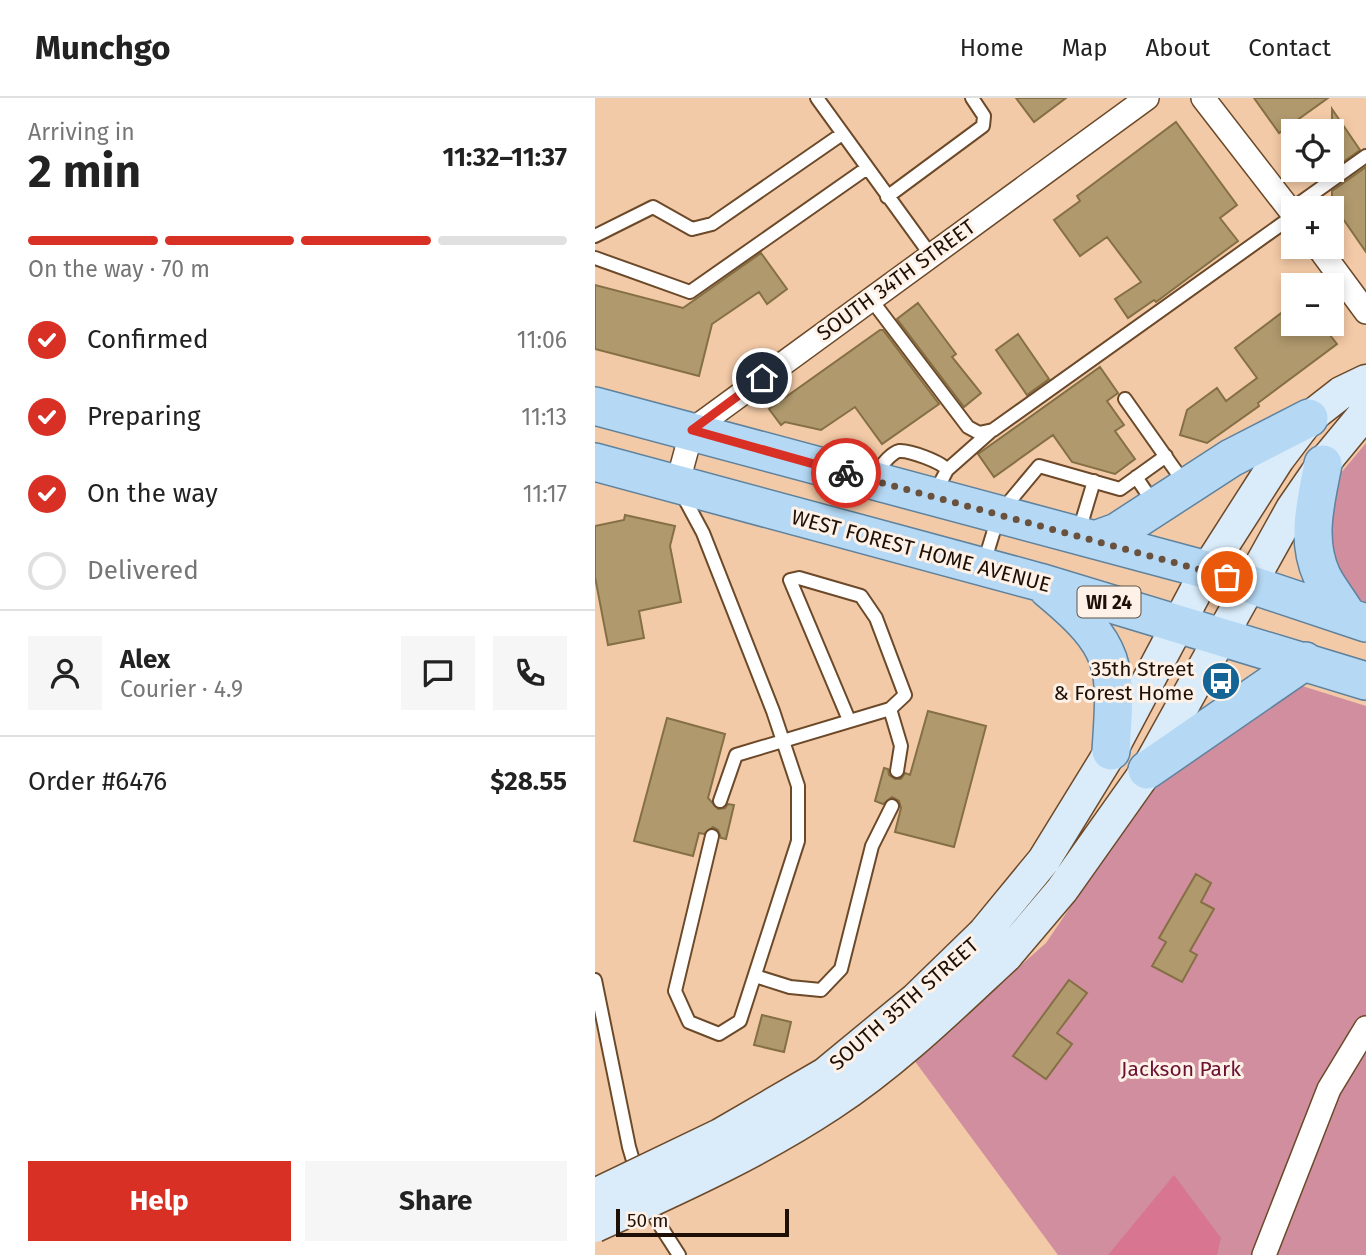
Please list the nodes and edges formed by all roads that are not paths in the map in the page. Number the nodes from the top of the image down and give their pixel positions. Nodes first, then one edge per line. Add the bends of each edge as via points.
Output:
1 (817, 98) edge
2 (972, 98) edge
3 (1147, 98) edge
4 (1203, 98) edge
5 (842, 134) junction
6 (1366, 156) edge
7 (867, 168) junction
8 (1314, 196) edge
9 (887, 197) junction
10 (1281, 199) edge
11 (1281, 221) edge
12 (595, 236) edge
13 (930, 254) junction
14 (595, 258) edge
15 (1327, 259) edge
16 (870, 298) junction
17 (1366, 312) edge
18 (1366, 382) edge
19 (1125, 399) dead end
20 (595, 406) edge
21 (1366, 412) edge
22 (1310, 418) junction
23 (692, 430) junction
24 (993, 430) junction
25 (1165, 456) junction
26 (595, 462) edge
27 (1323, 464) junction
28 (1136, 477) junction
29 (1094, 481) junction
30 (940, 483) junction
31 (677, 485) junction
32 (1188, 487) junction
33 (1157, 508) junction
34 (999, 514) junction
35 (1086, 538) junction
36 (983, 567) junction
37 (1207, 570) junction
38 (1039, 582) junction
39 (1248, 584) junction
40 (1357, 620) edge
41 (1180, 623) junction
42 (1221, 635) junction
43 (1305, 661) junction
44 (1366, 681) edge
45 (890, 709) junction
46 (849, 720) junction
47 (783, 741) junction
48 (1111, 751) junction
49 (1147, 770) junction
50 (897, 771) dead end
51 (719, 802) dead end
52 (892, 806) dead end
53 (712, 836) dead end
54 (755, 976) junction
55 (595, 980) edge
56 (1366, 1028) edge
57 (595, 1195) edge
58 (595, 1226) edge
59 (679, 1255) edge
60 (1264, 1255) edge

1 - 5 lane
2 - 9 lane via 985,116 983,126
3 - 13 street, SOUTH 34TH STREET
4 - 10 street
5 - 7 lane
5 - 12 lane via 712,224 692,229 653,207
6 - 8 lane
7 - 9 lane
7 - 14 lane via 690,292
9 - 13 lane
11 - 24 lane
13 - 16 street, SOUTH 34TH STREET
15 - 17 street
16 - 23 street, SOUTH 34TH STREET
16 - 24 lane via 968,427 979,433
18 - 22 main road, SOUTH 35TH STREET via 1341,393
19 - 25 lane
20 - 23 main road
21 - 27 main road, SOUTH 35TH STREET
22 - 32 main road via 1231,458
22 - 37 main road, SOUTH 35TH STREET
23 - 30 main road via 870,480
23 - 31 street
24 - 30 lane
25 - 28 lane
25 - 32 lane
26 - 31 main road, WEST FOREST HOME AVENUE / WI 24
27 - 39 main road, SOUTH 35TH STREET
27 - 40 main road via 1314,510 1314,554 1322,576
28 - 29 lane via 1120,489
28 - 33 lane
29 - 34 lane via 1039,466
29 - 35 lane
30 - 34 main road
31 - 36 main road, WEST FOREST HOME AVENUE / WI 24
31 - 47 lane via 703,533
32 - 33 main road
33 - 35 main road via 1117,532
34 - 35 main road
34 - 36 lane
35 - 37 main road
36 - 38 main road, WEST FOREST HOME AVENUE / WI 24
37 - 39 main road
37 - 41 main road, SOUTH 35TH STREET
38 - 41 main road, WEST FOREST HOME AVENUE / WI 24
38 - 48 main road via 1079,615 1108,656 1115,687
39 - 40 main road
39 - 42 main road, SOUTH 35TH STREET
41 - 42 main road, WEST FOREST HOME AVENUE / WI 24
41 - 48 main road, SOUTH 35TH STREET
42 - 43 main road, WEST FOREST HOME AVENUE / WI 24
42 - 49 main road, SOUTH 35TH STREET
43 - 44 main road, WEST FOREST HOME AVENUE / WI 24
43 - 49 main road
45 - 46 lane
45 - 46 lane via 905,695 876,618 861,596 799,578 790,580
45 - 50 lane via 901,746
46 - 47 lane
47 - 51 lane via 736,755
47 - 54 lane via 799,786 798,841
48 - 57 main road, SOUTH 35TH STREET, bridge via 1044,860 984,933 916,999 825,1074 720,1135
49 - 58 main road, SOUTH 35TH STREET, bridge via 1062,890 1006,956 907,1048 833,1103 763,1146
52 - 54 lane via 872,846 841,969 821,990
53 - 54 lane via 675,991 689,1021 719,1034 740,1021
55 - 59 lane via 629,1147 647,1207
56 - 60 street via 1329,1089

